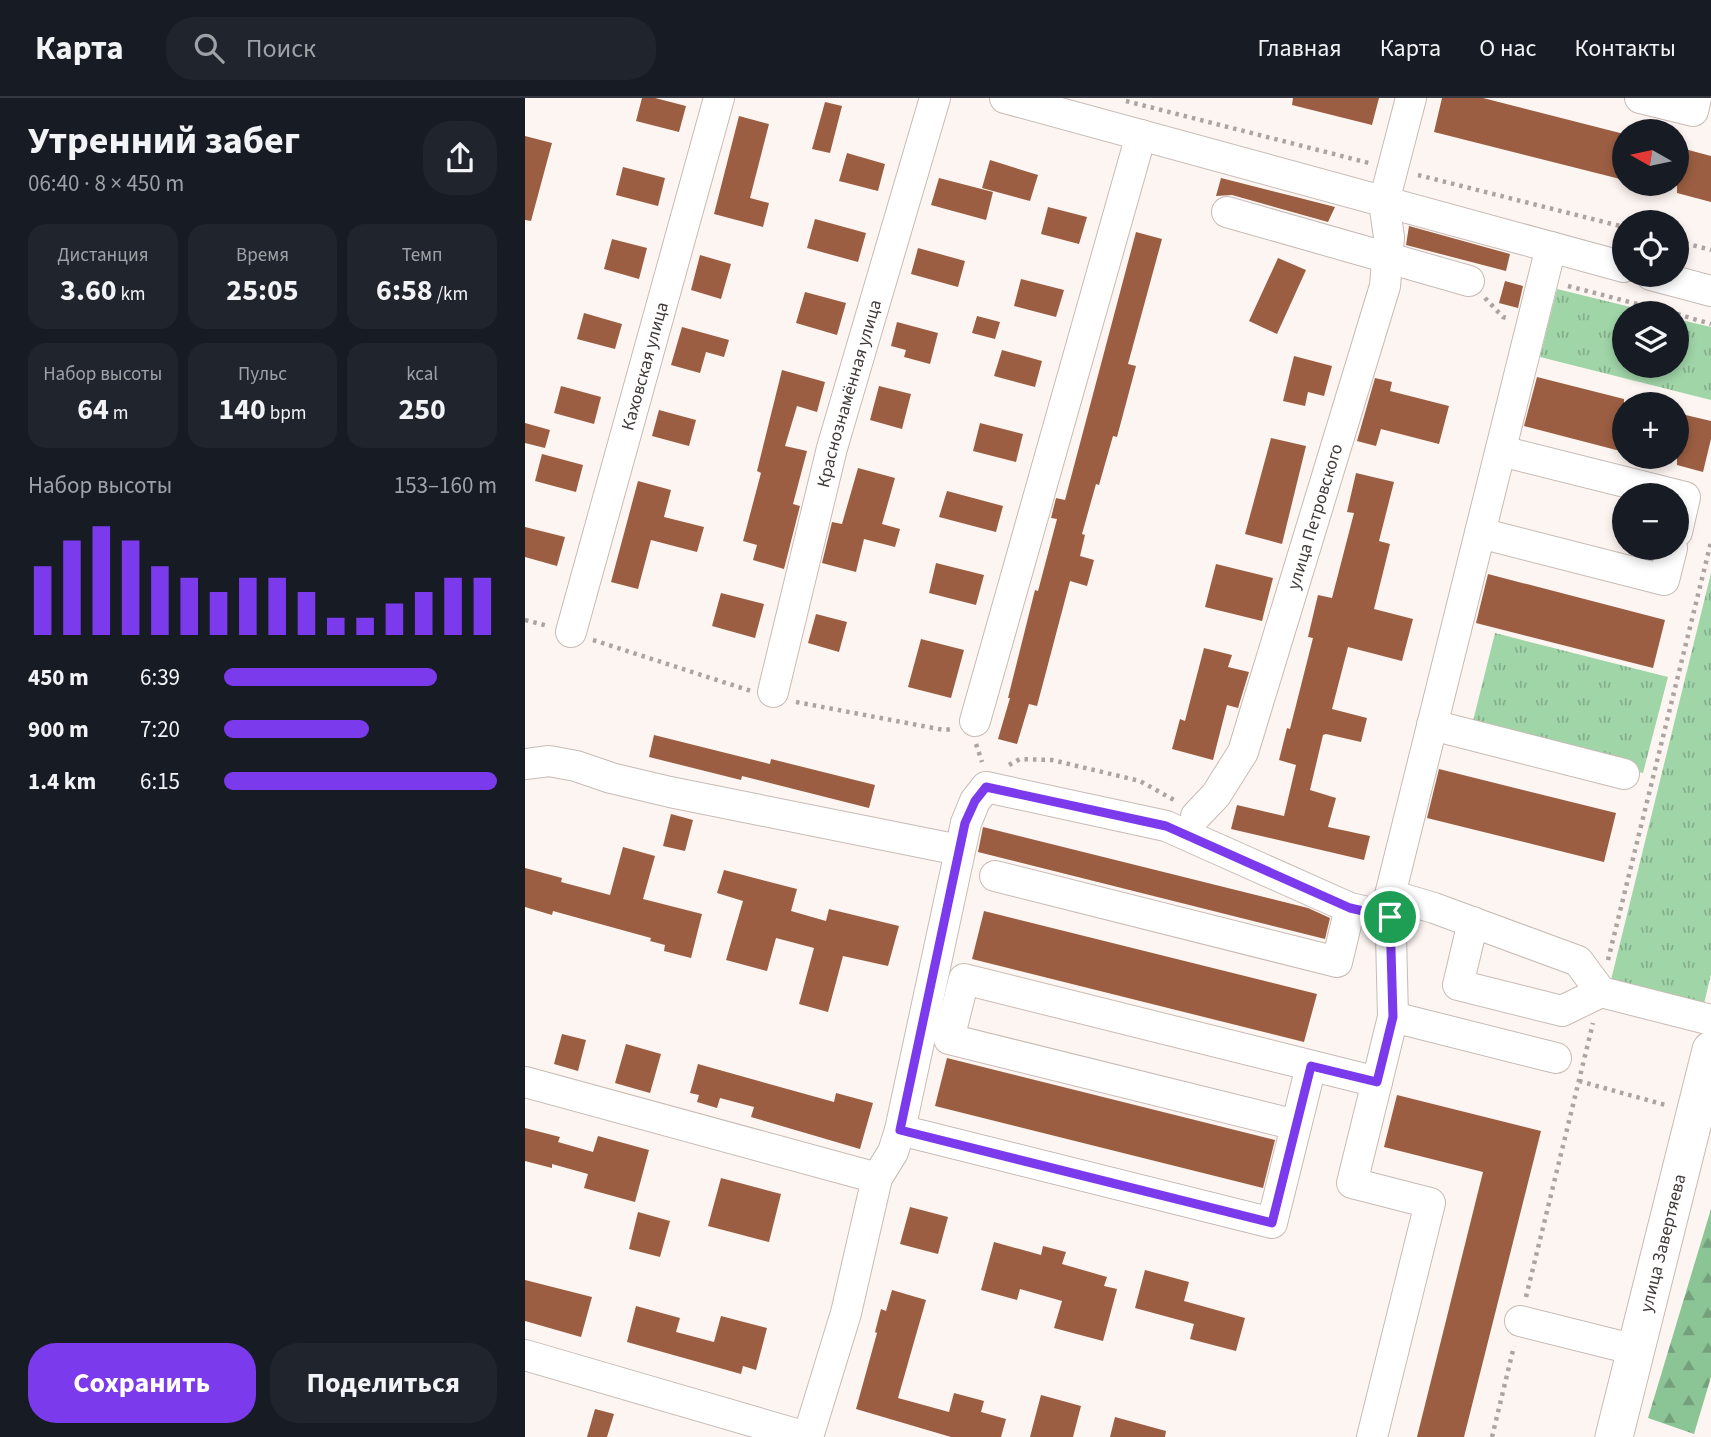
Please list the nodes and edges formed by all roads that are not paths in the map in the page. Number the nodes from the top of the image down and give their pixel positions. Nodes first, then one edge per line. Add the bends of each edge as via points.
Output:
1 (719, 98) edge
2 (935, 98) edge
3 (1005, 98) edge
4 (1411, 98) edge
5 (1640, 98) edge
6 (1696, 98) edge
7 (1140, 135) junction
8 (1384, 202) junction
9 (1227, 212) dead end
10 (1551, 247) junction
11 (1389, 258) junction
12 (1612, 264) edge
13 (1469, 281) dead end
14 (1689, 285) edge
15 (1711, 291) edge
16 (1501, 451) junction
17 (1629, 483) edge
18 (1480, 533) junction
19 (1669, 560) edge
20 (571, 632) dead end
21 (773, 692) dead end
22 (975, 721) road end
23 (1432, 725) junction
24 (525, 764) edge
25 (1624, 774) dead end
26 (1196, 816) dead end
27 (959, 850) junction
28 (995, 876) dead end
29 (1390, 906) junction
30 (1350, 908) junction
31 (1473, 922) junction
32 (1601, 992) junction
33 (1393, 1017) junction
34 (1711, 1020) edge
35 (1556, 1058) dead end
36 (1311, 1066) junction
37 (1709, 1067) edge
38 (1377, 1082) junction
39 (525, 1083) edge
40 (1296, 1125) junction
41 (900, 1130) junction
42 (877, 1178) junction
43 (1520, 1321) dead end
44 (1636, 1350) junction
45 (525, 1355) edge
46 (807, 1437) edge
47 (1372, 1437) edge
48 (1614, 1437) edge

1 - 20 street, Каховская улица
2 - 21 street, Краснознамённая улица via 832,448
3 - 7 street
4 - 8 street
5 - 6 street via 1693,111
7 - 8 street
7 - 22 street
8 - 10 street
8 - 11 street, улица Петровского
9 - 11 street
10 - 12 street
10 - 16 street
11 - 13 street
11 - 26 street, улица Петровского via 1385,286 1243,752 1216,795
14 - 15 street
16 - 17 street
16 - 18 street
18 - 19 street via 1664,580
18 - 23 street
23 - 25 street
23 - 29 street
24 - 27 street via 576,765 670,792
27 - 30 street via 965,823 986,787 1166,826
27 - 41 street
28 - 30 street via 1337,962
29 - 30 street
29 - 31 street
29 - 33 street
31 - 32 street via 1578,961
31 - 32 street via 1458,985 1562,1011
32 - 34 street
33 - 35 street
33 - 38 street
36 - 38 street
36 - 40 street
36 - 40 street via 964,979 949,1039
37 - 44 main road, улица Завертяева
38 - 47 street via 1352,1183 1430,1203
39 - 42 street
40 - 41 street via 1272,1223
41 - 42 street
42 - 46 street via 846,1313
43 - 44 street
44 - 48 main road, улица Завертяева
45 - 46 street

